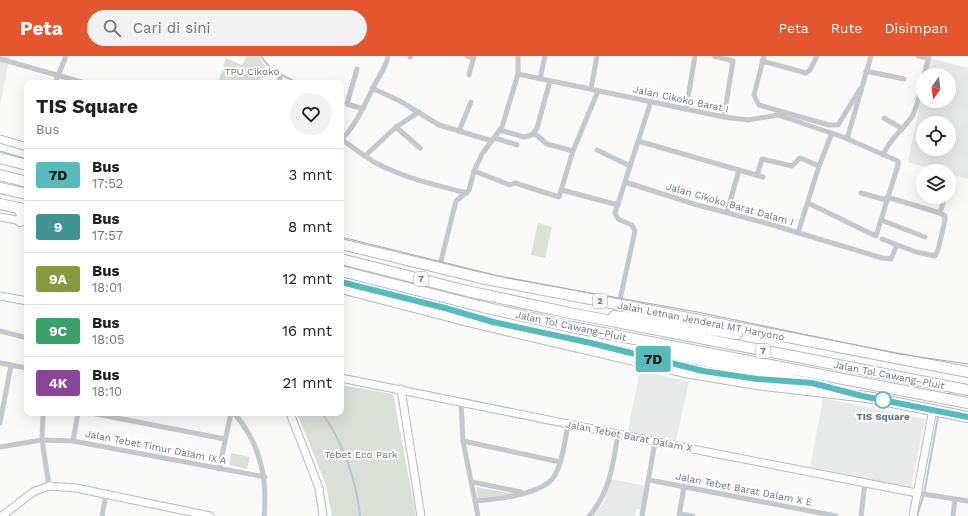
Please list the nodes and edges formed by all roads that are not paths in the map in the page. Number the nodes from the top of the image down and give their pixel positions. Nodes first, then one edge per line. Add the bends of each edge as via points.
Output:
1 (66, 56) edge
2 (388, 56) edge
3 (467, 56) edge
4 (518, 56) edge
5 (545, 56) edge
6 (597, 56) edge
7 (695, 56) edge
8 (714, 56) edge
9 (817, 56) edge
10 (871, 56) edge
11 (918, 56) edge
12 (474, 57) edge
13 (929, 57) edge
14 (763, 58) edge
15 (0, 59) edge
16 (926, 68) edge
17 (357, 69) dead end
18 (866, 71) junction
19 (518, 74) junction
20 (56, 75) junction
21 (469, 75) dead end
22 (540, 79) junction
23 (904, 79) dead end
24 (55, 80) edge
25 (74, 80) edge
26 (550, 81) junction
27 (372, 88) junction
28 (860, 89) junction
29 (591, 90) junction
30 (598, 91) junction
31 (651, 101) junction
32 (471, 102) dead end
33 (916, 104) edge
34 (363, 109) junction
35 (686, 109) junction
36 (419, 112) junction
37 (724, 117) junction
38 (884, 118) dead end
39 (396, 127) junction
40 (901, 128) junction
41 (500, 130) junction
42 (459, 131) junction
43 (534, 133) junction
44 (832, 133) junction
45 (344, 137) edge
46 (0, 139) edge
47 (493, 139) junction
48 (847, 139) junction
49 (638, 141) junction
50 (344, 142) edge
51 (517, 145) dead end
52 (24, 146) edge
53 (420, 148) dead end
54 (597, 150) dead end
55 (573, 151) junction
56 (883, 155) junction
57 (365, 156) junction
58 (0, 158) edge
59 (24, 164) edge
60 (630, 166) junction
61 (819, 166) junction
62 (739, 170) junction
63 (474, 171) junction
64 (0, 175) edge
65 (757, 175) junction
66 (763, 177) dead end
67 (24, 181) edge
68 (625, 182) junction
69 (0, 188) edge
70 (562, 190) junction
71 (24, 193) edge
72 (467, 193) junction
73 (861, 193) dead end
74 (887, 198) junction
75 (808, 203) junction
76 (0, 204) edge
77 (943, 204) edge
78 (618, 205) junction
79 (23, 209) edge
80 (727, 212) junction
81 (940, 213) junction
82 (0, 217) edge
83 (881, 220) junction
84 (24, 221) edge
85 (798, 233) junction
86 (924, 237) dead end
87 (882, 239) dead end
88 (344, 245) edge
89 (897, 245) junction
90 (344, 260) edge
91 (439, 269) junction
92 (344, 272) edge
93 (344, 289) edge
94 (0, 296) edge
95 (24, 300) edge
96 (619, 304) junction
97 (570, 313) junction
98 (572, 327) junction
99 (0, 331) edge
100 (24, 337) edge
101 (783, 337) junction
102 (0, 363) edge
103 (11, 365) junction
104 (24, 367) edge
105 (968, 372) edge
106 (344, 378) edge
107 (401, 388) junction
108 (968, 390) edge
109 (3, 394) edge
110 (862, 396) junction
111 (461, 402) junction
112 (968, 403) edge
113 (933, 410) junction
114 (43, 416) edge
115 (77, 416) edge
116 (106, 416) edge
117 (230, 416) edge
118 (236, 416) edge
119 (291, 416) edge
120 (968, 417) edge
121 (0, 423) edge
122 (568, 424) junction
123 (618, 434) junction
124 (225, 439) junction
125 (42, 440) junction
126 (73, 441) junction
127 (463, 441) junction
128 (655, 442) junction
129 (0, 447) edge
130 (560, 462) junction
131 (219, 469) junction
132 (265, 477) junction
133 (649, 480) junction
134 (472, 482) junction
135 (865, 483) junction
136 (49, 486) junction
137 (684, 486) junction
138 (524, 493) junction
139 (920, 493) junction
140 (106, 494) junction
141 (955, 499) junction
142 (476, 501) junction
143 (968, 501) edge
144 (680, 515) edge
145 (2, 516) edge
146 (102, 516) edge
147 (210, 516) edge
148 (264, 516) edge
149 (323, 516) edge
150 (421, 516) edge
151 (478, 516) edge
152 (589, 516) edge
153 (642, 516) edge
154 (693, 516) edge
155 (833, 516) edge
156 (861, 516) edge
157 (913, 516) edge
158 (953, 516) edge

1 - 20 street
2 - 27 street via 381,75
3 - 12 street
4 - 19 street
5 - 22 street
6 - 29 street
7 - 35 street
8 - 37 street via 733,61
9 - 14 street via 806,73
10 - 18 street
11 - 13 street
12 - 21 street
13 - 16 street
14 - 28 street via 754,95 759,104 838,125
15 - 20 street
17 - 34 street via 347,104
18 - 23 street
18 - 28 street
19 - 22 street, Jalan Cikoko Barat I
19 - 41 street
20 - 24 street
20 - 25 street
22 - 26 street, Jalan Cikoko Barat I
26 - 29 street, Jalan Cikoko Barat I
26 - 43 street
27 - 34 street
27 - 36 street
28 - 48 street
29 - 30 street, Jalan Cikoko Barat I
30 - 31 street, Jalan Cikoko Barat I
30 - 55 street
31 - 35 street, Jalan Cikoko Barat I
31 - 49 street
32 - 42 street
33 - 40 street
34 - 45 street via 354,126
35 - 37 street, Jalan Cikoko Barat I
36 - 39 street
36 - 42 street via 439,125
37 - 44 street, Jalan Cikoko Barat I via 748,120 778,115
38 - 40 street
39 - 53 street
39 - 57 street
40 - 56 street
41 - 43 street via 524,137 530,137
41 - 47 street
42 - 47 street
43 - 55 street via 547,144
44 - 48 street, Jalan Cikoko Barat I
44 - 61 street, Jalan Cikoko Barat Dalam I
46 - 52 street
47 - 51 street
47 - 63 street
48 - 56 street, Jalan Cikoko Barat I
49 - 60 street
49 - 62 street
50 - 57 street
54 - 60 street
55 - 70 street
56 - 74 street, Jalan Cikoko Barat I via 898,163
57 - 72 street via 407,177
58 - 59 highway
60 - 68 street
61 - 65 street via 800,158 792,166 762,159
61 - 75 street, Jalan Cikoko Barat Dalam I
62 - 65 street
62 - 80 street
63 - 70 street via 510,185 515,183 558,198
63 - 72 street
64 - 67 highway
65 - 66 street
68 - 78 street
68 - 80 street, Jalan Cikoko Barat Dalam I
69 - 71 highway
70 - 78 street
72 - 91 street via 456,201
73 - 74 street
74 - 81 street
74 - 83 street
75 - 83 street via 876,236
75 - 85 street, Jalan Cikoko Barat Dalam I
76 - 79 highway
77 - 81 street
78 - 96 street via 616,216 632,225 635,231
79 - 84 highway
80 - 85 street, Jalan Cikoko Barat Dalam I
81 - 89 street via 945,220 935,256
82 - 84 street
83 - 86 street
85 - 89 street via 890,260
87 - 89 street
88 - 91 highway, Jalan Letnan Jenderal MT Haryono / 2
90 - 97 highway, Jalan Tol Cawang–Pluit / 7 via 467,291
91 - 96 highway, Jalan Letnan Jenderal MT Haryono / 2
92 - 98 highway, Jalan Tol Cawang–Pluit / 7
93 - 110 highway via 680,371 757,384
94 - 95 street
96 - 101 highway, Jalan Letnan Jenderal MT Haryono / 2
97 - 101 highway via 633,318 750,336
97 - 108 highway, Jalan Tol Cawang–Pluit / 7
98 - 110 highway via 603,338
98 - 112 highway, Jalan Tol Cawang–Pluit / 7
99 - 100 street
101 - 105 highway, Jalan Letnan Jenderal MT Haryono / 2
102 - 103 street
103 - 104 street
103 - 109 street
106 - 107 street, Jalan Tebet Barat Dalam X
107 - 111 street, Jalan Tebet Barat Dalam X
107 - 150 street
109 - 121 street
110 - 113 highway
111 - 122 street, Jalan Tebet Barat Dalam X
111 - 127 street
113 - 120 highway
113 - 139 street
114 - 125 street
115 - 126 street
116 - 124 street
117 - 124 street
118 - 132 street via 259,453
119 - 149 street via 319,488
122 - 123 street, Jalan Tebet Barat Dalam X
122 - 130 street
123 - 128 street, Jalan Tebet Barat Dalam X
123 - 152 street via 606,490
124 - 131 street
125 - 126 street, Jalan Tebet Timur Dalam IX A
125 - 129 street, Jalan Tebet Timur Dalam IX A
125 - 136 street
126 - 131 street, Jalan Tebet Timur Dalam IX A
127 - 130 street
127 - 134 street
128 - 133 street
128 - 135 street, Jalan Tebet Barat Dalam X
130 - 138 street via 551,481
131 - 132 street, Jalan Tebet Timur Dalam IX A
132 - 148 street
133 - 137 street, Jalan Tebet Barat Dalam X E
133 - 153 street
134 - 138 street
134 - 142 street
135 - 139 street, Jalan Tebet Barat Dalam X
135 - 156 street
136 - 140 street
136 - 145 street via 33,492
137 - 144 street
137 - 155 street, Jalan Tebet Barat Dalam X E
138 - 142 street
139 - 141 street
139 - 157 street
140 - 146 street
140 - 147 street
141 - 143 street
141 - 158 street
142 - 151 street
144 - 154 street

